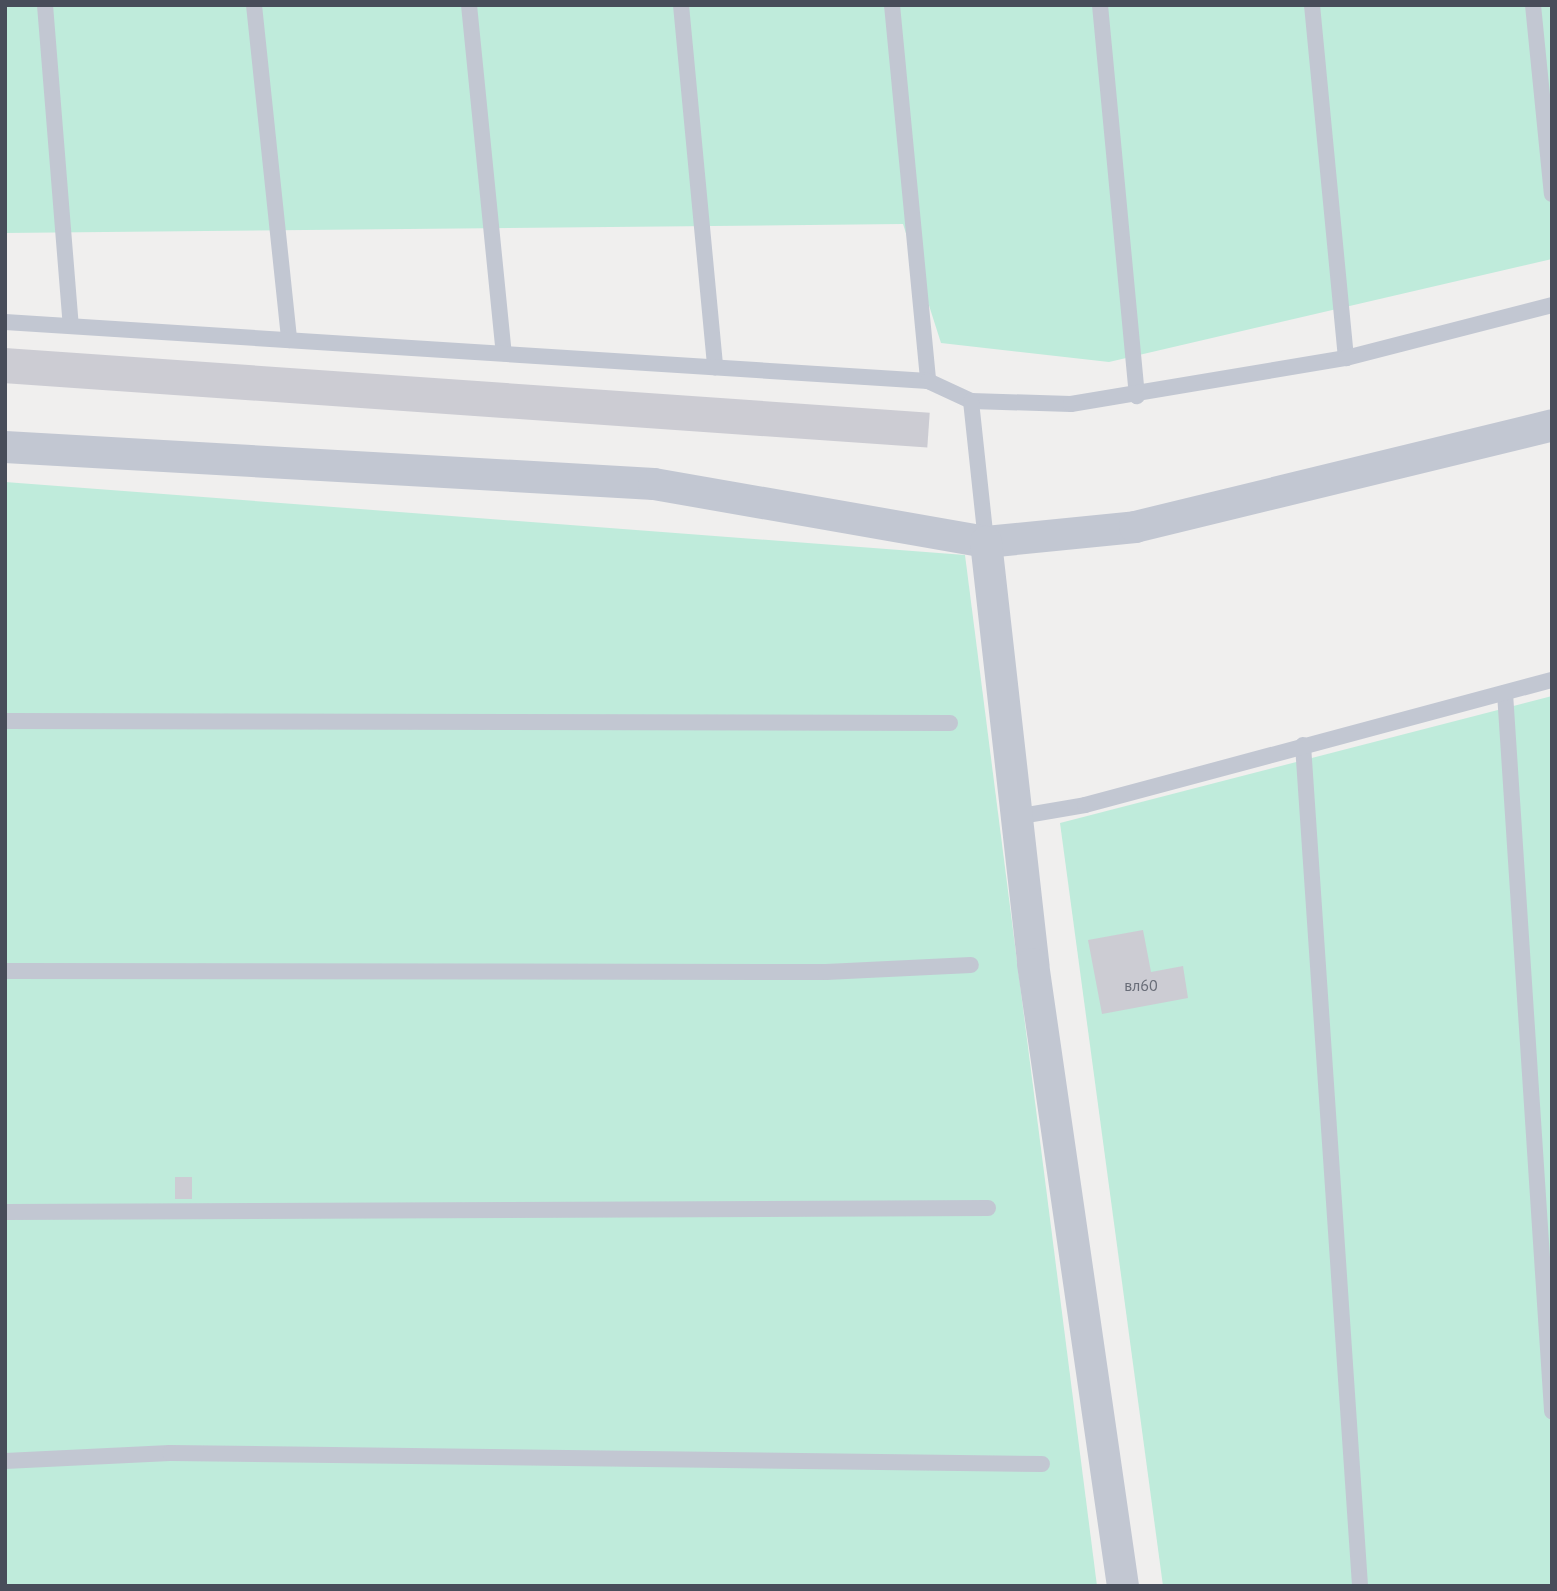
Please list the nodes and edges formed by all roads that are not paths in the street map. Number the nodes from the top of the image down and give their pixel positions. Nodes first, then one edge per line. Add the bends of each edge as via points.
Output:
1 (45, 5) edge
2 (254, 5) edge
3 (469, 5) edge
4 (681, 5) edge
5 (892, 5) edge
6 (1100, 5) edge
7 (1312, 5) edge
8 (1533, 5) edge
9 (1552, 194) edge
10 (1552, 305) edge
11 (5, 322) edge
12 (71, 326) junction
13 (289, 340) junction
14 (503, 353) junction
15 (1346, 358) junction
16 (715, 367) junction
17 (928, 381) junction
18 (1137, 396) junction
19 (971, 401) junction
20 (1552, 425) edge
21 (5, 447) edge
22 (986, 542) junction
23 (1552, 680) edge
24 (1505, 693) junction
25 (5, 721) edge
26 (950, 723) dead end
27 (1303, 745) junction
28 (1014, 817) junction
29 (971, 965) dead end
30 (5, 971) edge
31 (988, 1208) dead end
32 (5, 1212) edge
33 (1552, 1411) edge
34 (5, 1461) edge
35 (1042, 1464) dead end
36 (1123, 1586) edge
37 (1360, 1586) edge

1 - 12 lane
2 - 13 lane
3 - 14 lane
4 - 16 lane
5 - 17 lane
6 - 18 lane
7 - 15 lane
8 - 9 lane
10 - 15 lane
11 - 12 lane
12 - 13 lane
13 - 14 lane
14 - 16 lane
15 - 18 lane
16 - 17 lane
17 - 19 lane
18 - 19 lane via 1071,404
19 - 22 lane
20 - 22 street via 1135,527
21 - 22 street via 654,484
22 - 28 street
23 - 24 lane
24 - 27 lane
24 - 33 lane
25 - 26 lane
27 - 28 lane via 1085,805
27 - 37 lane
28 - 36 street
29 - 30 lane via 826,972
31 - 32 lane
34 - 35 lane via 170,1452

